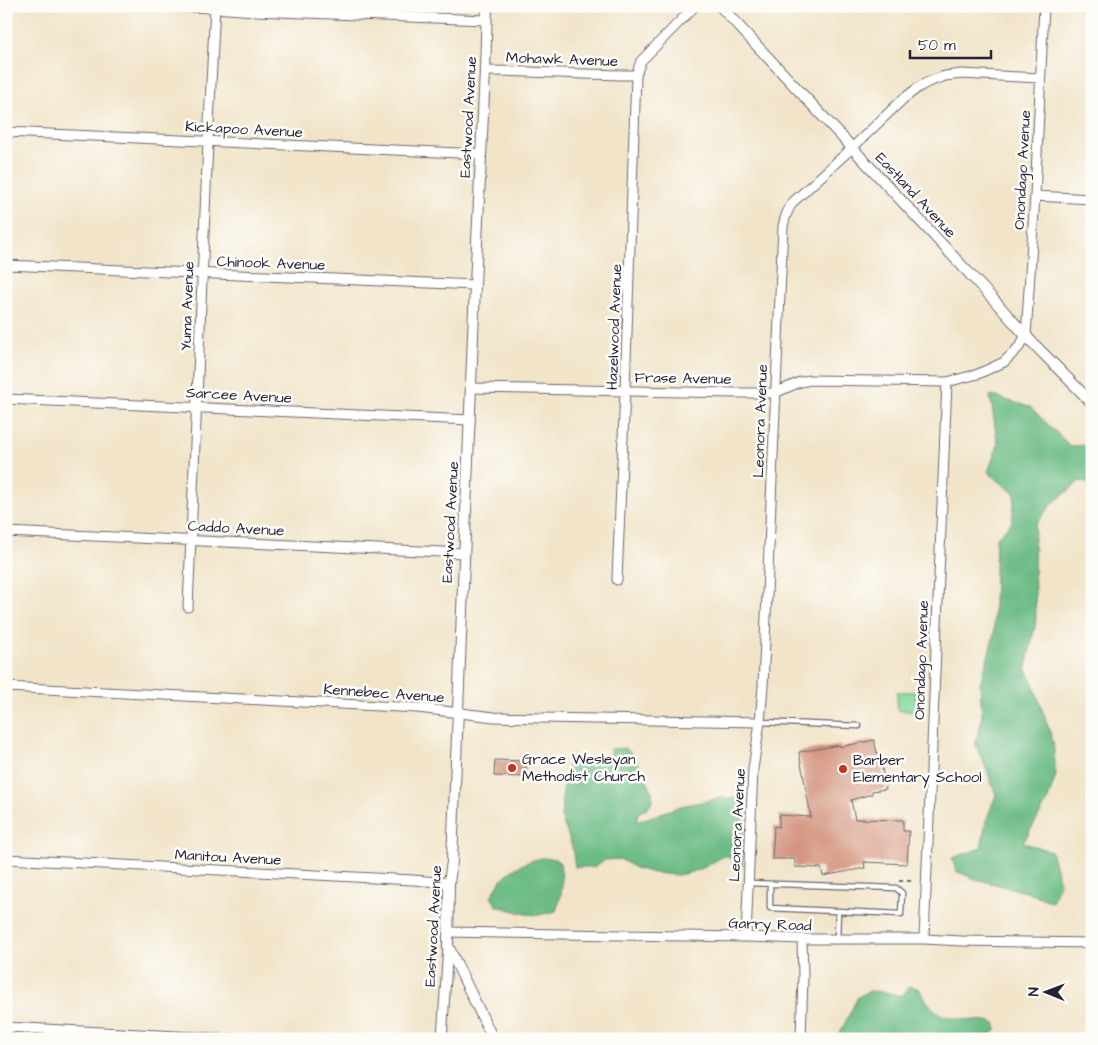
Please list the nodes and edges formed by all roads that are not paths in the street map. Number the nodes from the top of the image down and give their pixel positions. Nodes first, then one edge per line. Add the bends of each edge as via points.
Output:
1 (151, 6) edge
2 (487, 6) edge
3 (695, 6) edge
4 (720, 6) edge
5 (1044, 6) edge
6 (215, 7) edge
7 (486, 20) junction
8 (485, 71) junction
9 (636, 75) junction
10 (1040, 78) junction
11 (6, 132) edge
12 (208, 142) junction
13 (852, 148) junction
14 (481, 154) junction
15 (1035, 196) junction
16 (1092, 198) edge
17 (6, 265) edge
18 (202, 274) junction
19 (475, 285) junction
20 (1026, 336) junction
21 (947, 382) junction
22 (471, 388) junction
23 (626, 390) junction
24 (775, 393) junction
25 (6, 399) edge
26 (1092, 403) edge
27 (196, 407) junction
28 (470, 420) junction
29 (6, 532) edge
30 (191, 540) junction
31 (464, 553) junction
32 (617, 580) dead end
33 (188, 606) dead end
34 (6, 687) edge
35 (457, 712) junction
36 (760, 722) junction
37 (859, 726) dead end
38 (6, 859) edge
39 (449, 883) junction
40 (748, 883) junction
41 (770, 884) junction
42 (838, 912) junction
43 (448, 932) junction
44 (746, 937) junction
45 (837, 939) junction
46 (924, 939) junction
47 (802, 940) junction
48 (1092, 943) edge
49 (448, 946) junction
50 (6, 1027) edge
51 (234, 1039) edge
52 (442, 1039) edge
53 (494, 1039) edge
54 (801, 1039) edge

1 - 6 street
2 - 7 street, Eastwood Avenue
3 - 9 street, Mohawk Avenue via 642,60
4 - 13 street, Eastland Avenue
5 - 10 street, Onondago Avenue
6 - 7 street
6 - 12 street, Yuma Avenue
7 - 8 street, Eastwood Avenue
8 - 9 street, Mohawk Avenue
8 - 14 street, Eastwood Avenue
9 - 23 street, Hazelwood Avenue
10 - 13 street, Leonora Avenue via 962,74 928,82 902,100
10 - 15 street, Onondago Avenue
11 - 12 street, Kickapoo Avenue
12 - 14 street, Kickapoo Avenue
12 - 18 street, Yuma Avenue
13 - 20 street, Eastland Avenue
13 - 24 street, Leonora Avenue via 793,202 784,217
14 - 19 street, Eastwood Avenue
15 - 16 street
15 - 20 street, Onondago Avenue
17 - 18 street, Chinook Avenue
18 - 19 street, Chinook Avenue
18 - 27 street, Yuma Avenue
19 - 22 street, Eastwood Avenue
20 - 21 street, Frase Avenue via 1004,362 978,374
20 - 26 street, Eastland Avenue
21 - 24 street, Frase Avenue via 810,380
21 - 46 street, Onondago Avenue
22 - 23 street, Frase Avenue
22 - 28 street, Eastwood Avenue
23 - 24 street, Frase Avenue
23 - 32 street, Hazelwood Avenue
24 - 36 street, Leonora Avenue
25 - 27 street, Sarcee Avenue
27 - 28 street, Sarcee Avenue
27 - 30 street, Yuma Avenue
28 - 31 street, Eastwood Avenue
29 - 30 street, Caddo Avenue
30 - 31 street, Caddo Avenue
30 - 33 street, Yuma Avenue
31 - 35 street, Eastwood Avenue
34 - 35 street, Kennebec Avenue
35 - 36 street, Kennebec Avenue via 494,717
35 - 39 street, Eastwood Avenue
36 - 37 lane
36 - 40 street, Leonora Avenue via 753,770
38 - 39 street, Manitou Avenue
39 - 43 street, Eastwood Avenue
40 - 41 lane
40 - 44 street, Leonora Avenue
41 - 42 lane via 770,908
41 - 42 lane via 896,888 902,893 901,914
42 - 45 lane
43 - 44 street, Garry Road
43 - 49 street, Eastwood Avenue
44 - 47 street, Garry Road
45 - 46 street, Garry Road
45 - 47 street, Garry Road
46 - 48 street, Garry Road
47 - 54 street
49 - 52 street, Eastwood Avenue
49 - 53 street
50 - 51 street

